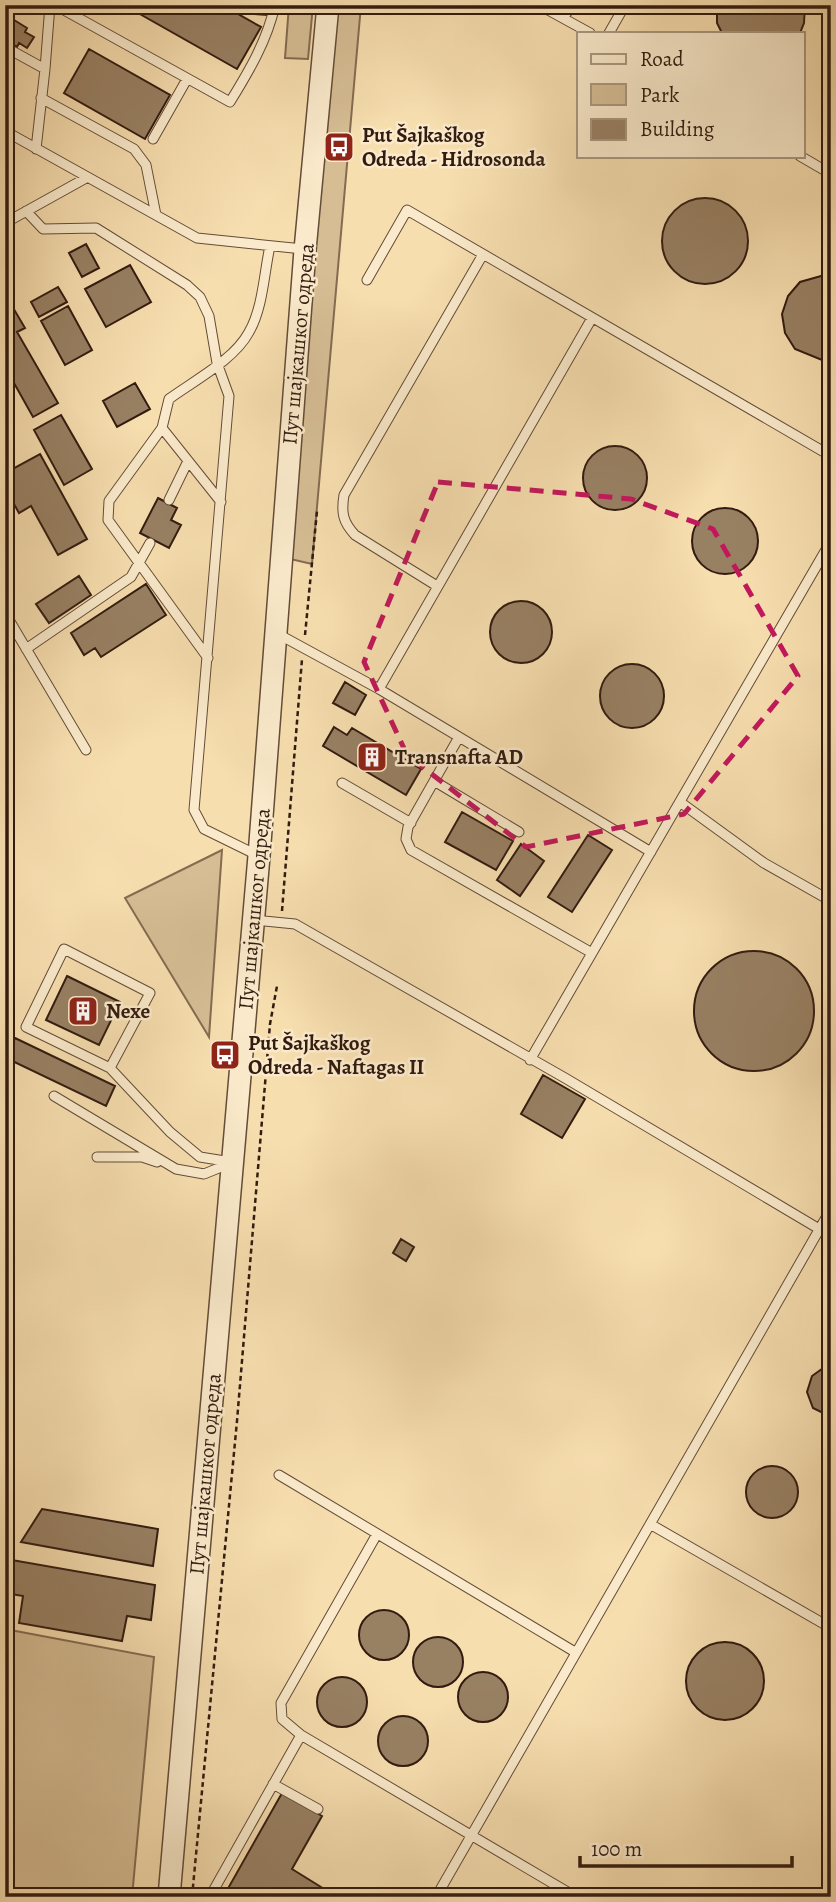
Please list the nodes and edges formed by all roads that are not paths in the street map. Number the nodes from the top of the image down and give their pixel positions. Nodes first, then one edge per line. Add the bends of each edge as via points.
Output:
1 (52, 5) edge
2 (275, 5) edge
3 (328, 5) edge
4 (539, 5) edge
5 (572, 5) edge
6 (625, 5) edge
7 (563, 18) junction
8 (588, 32) edge
9 (610, 32) edge
10 (5, 47) edge
11 (45, 69) junction
12 (187, 79) junction
13 (41, 98) junction
14 (5, 131) edge
15 (153, 139) dead end
16 (36, 149) junction
17 (803, 158) edge
18 (831, 174) edge
19 (86, 178) junction
20 (26, 211) junction
21 (156, 215) junction
22 (5, 223) edge
23 (270, 246) junction
24 (305, 250) junction
25 (482, 256) junction
26 (367, 280) dead end
27 (592, 318) junction
28 (217, 363) junction
29 (162, 428) junction
30 (831, 456) edge
31 (188, 461) junction
32 (169, 500) dead end
33 (221, 502) junction
34 (831, 541) edge
35 (150, 543) dead end
36 (820, 560) junction
37 (139, 565) junction
38 (831, 566) edge
39 (437, 586) junction
40 (5, 612) edge
41 (211, 625) junction
42 (188, 631) junction
43 (275, 632) junction
44 (26, 649) junction
45 (208, 658) junction
46 (379, 689) junction
47 (459, 737) junction
48 (86, 750) dead end
49 (434, 781) junction
50 (342, 783) dead end
51 (680, 802) junction
52 (411, 823) junction
53 (519, 832) dead end
54 (651, 852) junction
55 (259, 856) junction
56 (831, 901) edge
57 (253, 920) junction
58 (592, 953) junction
59 (530, 1060) junction
60 (110, 1068) junction
61 (54, 1096) dead end
62 (97, 1157) dead end
63 (233, 1162) junction
64 (176, 1169) junction
65 (831, 1209) edge
66 (819, 1229) junction
67 (831, 1236) edge
68 (279, 1475) dead end
69 (650, 1524) junction
70 (377, 1534) junction
71 (831, 1628) edge
72 (575, 1652) junction
73 (302, 1735) junction
74 (274, 1784) junction
75 (318, 1809) dead end
76 (472, 1836) junction
77 (169, 1897) edge
78 (218, 1897) edge
79 (436, 1897) edge
80 (576, 1897) edge

1 - 11 lane
1 - 12 lane
2 - 12 lane via 252,66 230,102
3 - 24 street, Пут шајкашког одреда
4 - 7 lane
5 - 7 lane
6 - 9 lane
7 - 8 lane
10 - 11 lane
11 - 13 lane
12 - 15 lane
13 - 16 lane
13 - 21 lane via 134,149 146,165
14 - 16 lane
16 - 19 lane
17 - 18 lane
19 - 20 lane
19 - 21 lane
20 - 22 lane
20 - 28 lane via 43,229 96,228 187,285 209,316
21 - 23 lane via 197,239
23 - 24 lane
23 - 28 lane via 249,333 236,350
24 - 43 street, Пут шајкашког одреда
25 - 26 lane via 407,210
25 - 27 lane
25 - 39 lane via 344,495 341,511 355,535
27 - 30 lane
27 - 39 lane
28 - 29 lane via 169,398
28 - 33 lane via 229,396
29 - 31 lane
29 - 37 lane via 107,510 108,520
31 - 32 lane
31 - 33 lane
33 - 41 lane
34 - 36 lane
35 - 37 lane
36 - 38 lane
36 - 51 lane
37 - 42 lane
37 - 44 lane via 131,577
39 - 46 lane
40 - 44 lane
41 - 42 lane
41 - 45 lane
42 - 45 lane
43 - 46 lane
43 - 55 street, Пут шајкашког одреда
44 - 48 lane
45 - 55 lane via 194,810 204,829
46 - 47 lane
47 - 49 lane
47 - 54 lane
49 - 52 lane
49 - 53 lane
50 - 52 lane
51 - 54 lane
51 - 56 lane via 764,863
52 - 58 lane via 407,839 419,857
54 - 58 lane
55 - 57 street, Пут шајкашког одреда
57 - 59 lane via 295,924
57 - 63 street, Пут шајкашког одреда
58 - 59 lane
59 - 66 lane
60 - 60 lane via 150,993 64,950 26,1027
60 - 63 lane via 200,1157
61 - 64 lane
62 - 64 lane via 142,1157
63 - 64 lane via 204,1174
63 - 77 street, Пут шајкашког одреда
65 - 66 lane
66 - 67 lane
66 - 69 lane
68 - 70 lane
69 - 71 lane
69 - 72 lane
70 - 72 lane
70 - 73 lane via 281,1703 282,1719
72 - 76 lane
73 - 74 lane
73 - 76 lane
74 - 75 lane
74 - 78 lane via 212,1894
76 - 79 lane
76 - 80 lane

